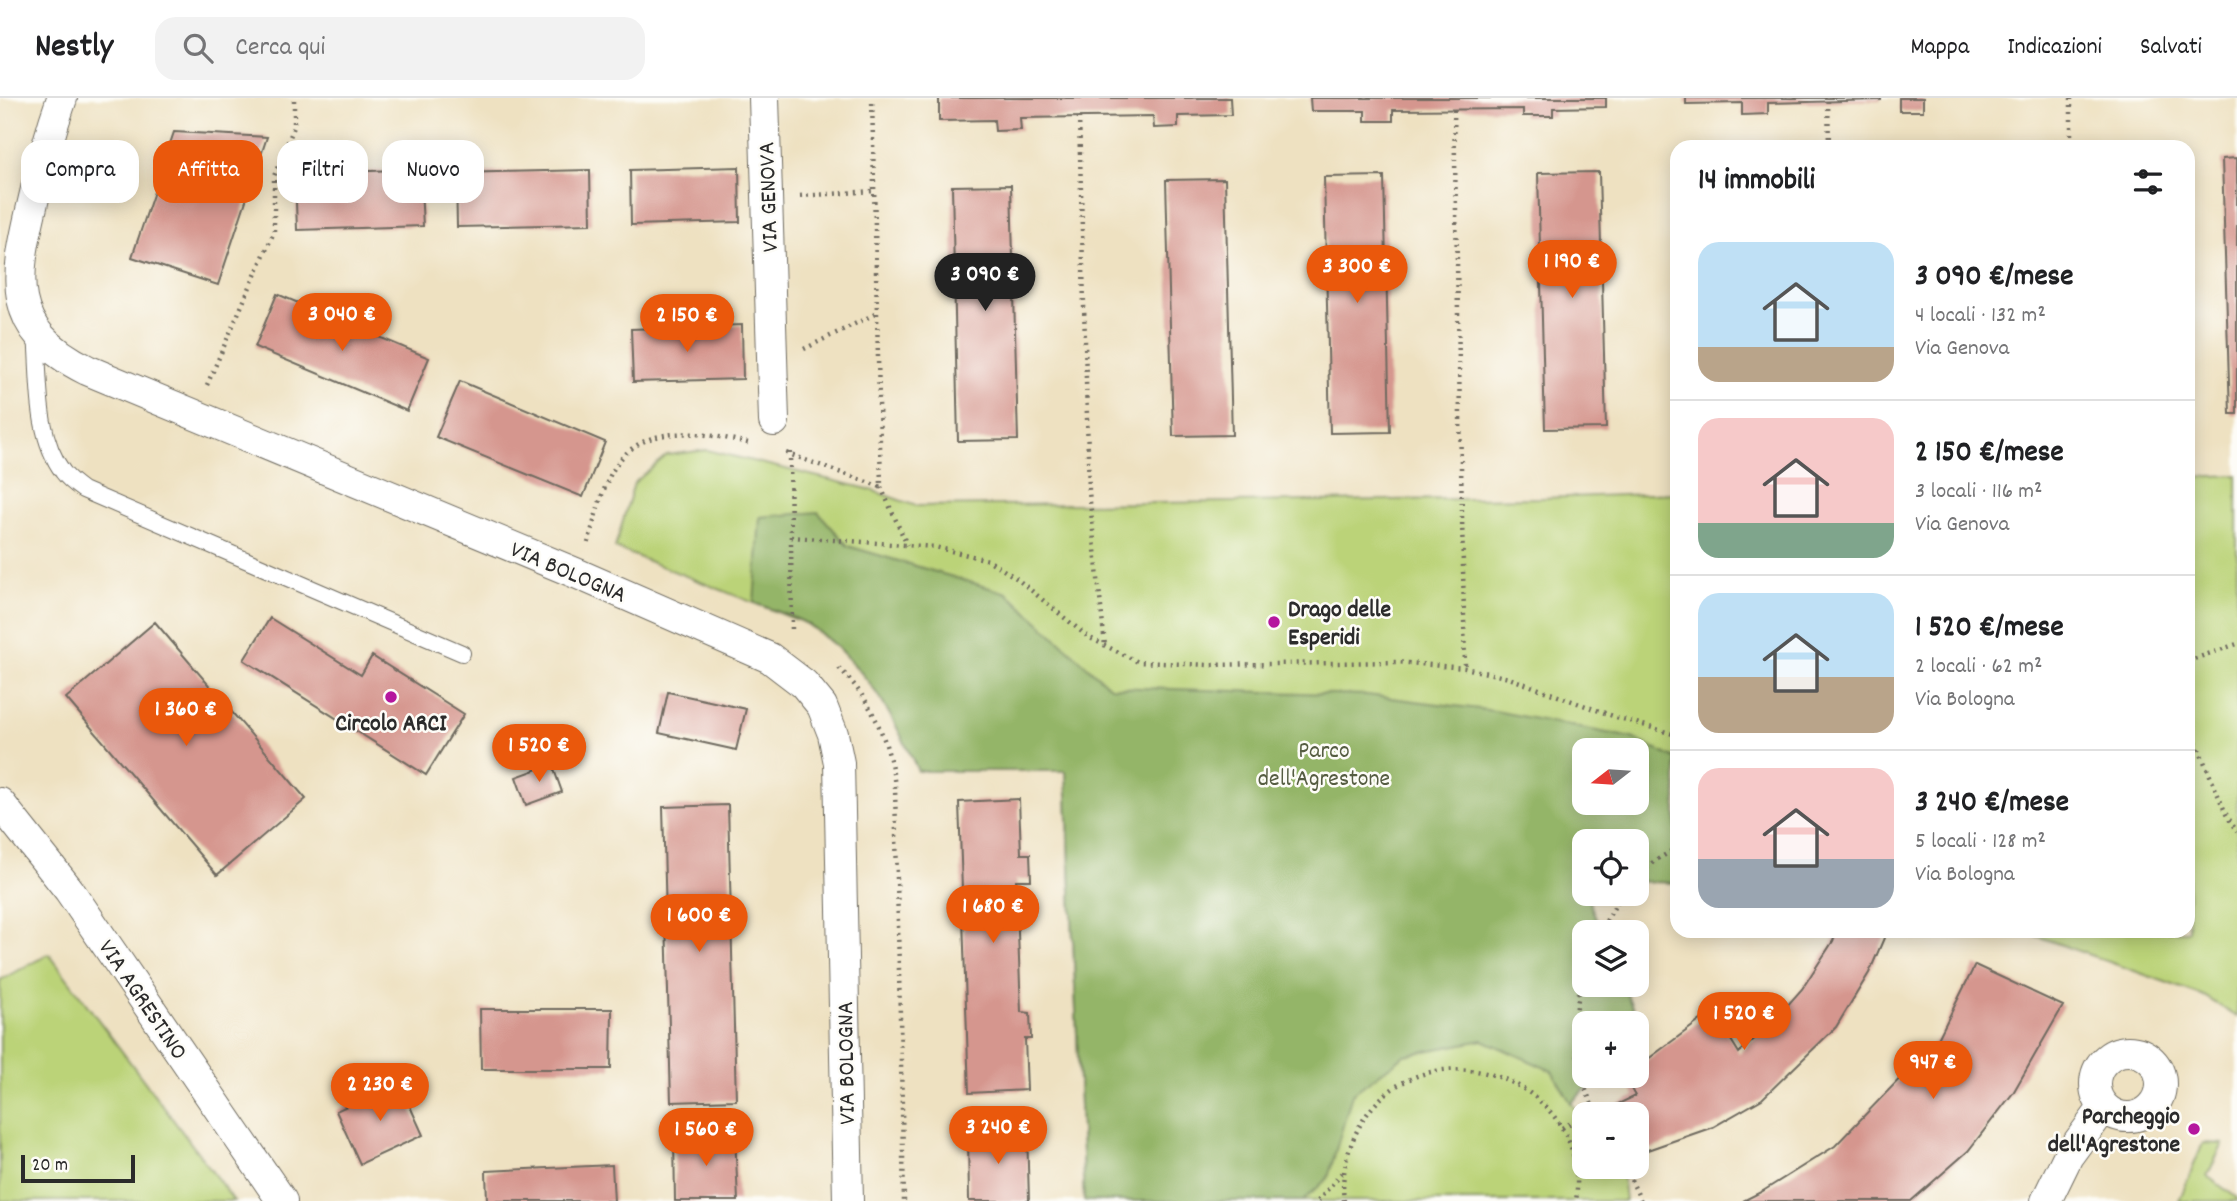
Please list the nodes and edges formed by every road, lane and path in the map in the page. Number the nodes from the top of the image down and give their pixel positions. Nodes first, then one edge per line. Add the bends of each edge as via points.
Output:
1 (51, 98) edge
2 (62, 98) edge
3 (294, 98) edge
4 (764, 98) edge
5 (2071, 98) edge
6 (1828, 101) dead end
7 (1454, 110) dead end
8 (1079, 117) dead end
9 (48, 136) junction
10 (1829, 140) edge
11 (2071, 140) edge
12 (874, 191) dead end
13 (798, 197) dead end
14 (877, 313) dead end
15 (36, 332) junction
16 (799, 352) dead end
17 (194, 414) junction
18 (774, 421) dead end
19 (881, 486) dead end
20 (791, 537) dead end
21 (907, 545) junction
22 (2237, 644) edge
23 (1105, 647) junction
24 (462, 653) dead end
25 (2195, 659) edge
26 (1465, 668) junction
27 (1670, 733) edge
28 (2195, 740) edge
29 (0, 803) edge
30 (2237, 832) edge
31 (1670, 852) edge
32 (1649, 866) edge
33 (1577, 997) edge
34 (1592, 1102) edge
35 (2104, 1107) dead end
36 (1572, 1123) edge
37 (1562, 1128) junction
38 (1344, 1170) junction
39 (1631, 1179) edge
40 (282, 1201) edge
41 (848, 1201) edge
42 (1318, 1201) edge
43 (1345, 1201) edge
44 (1576, 1201) edge
45 (1641, 1201) edge
46 (2046, 1201) edge

1 - 9 street, VIA BOLOGNA
2 - 9 street, VIA BOLOGNA
3 - 17 path via 294,127 274,177 274,232
4 - 18 street, VIA GENOVA
5 - 11 path
6 - 10 path
7 - 26 path
8 - 23 path via 1089,492
9 - 15 street, VIA BOLOGNA via 19,267 22,302
12 - 13 path
14 - 16 path
15 - 17 street, VIA BOLOGNA via 73,363
15 - 24 lane via 49,444 62,471 83,491
17 - 41 street, VIA BOLOGNA via 770,658 813,694 829,721 839,763
19 - 21 path
20 - 21 path
21 - 23 path via 951,550 1001,567
22 - 25 path
23 - 26 path via 1138,662 1165,664 1397,662
26 - 27 path via 1509,678
28 - 30 path
29 - 40 street, VIA AGRESTINO via 69,890
31 - 32 path
33 - 34 path via 1574,1034
35 - 46 street via 2068,1156
36 - 37 path
37 - 38 path via 1548,1108 1509,1079 1462,1069 1438,1071 1415,1077 1375,1105 1360,1125
37 - 44 path via 1574,1156
38 - 42 path
38 - 43 path
39 - 45 path

